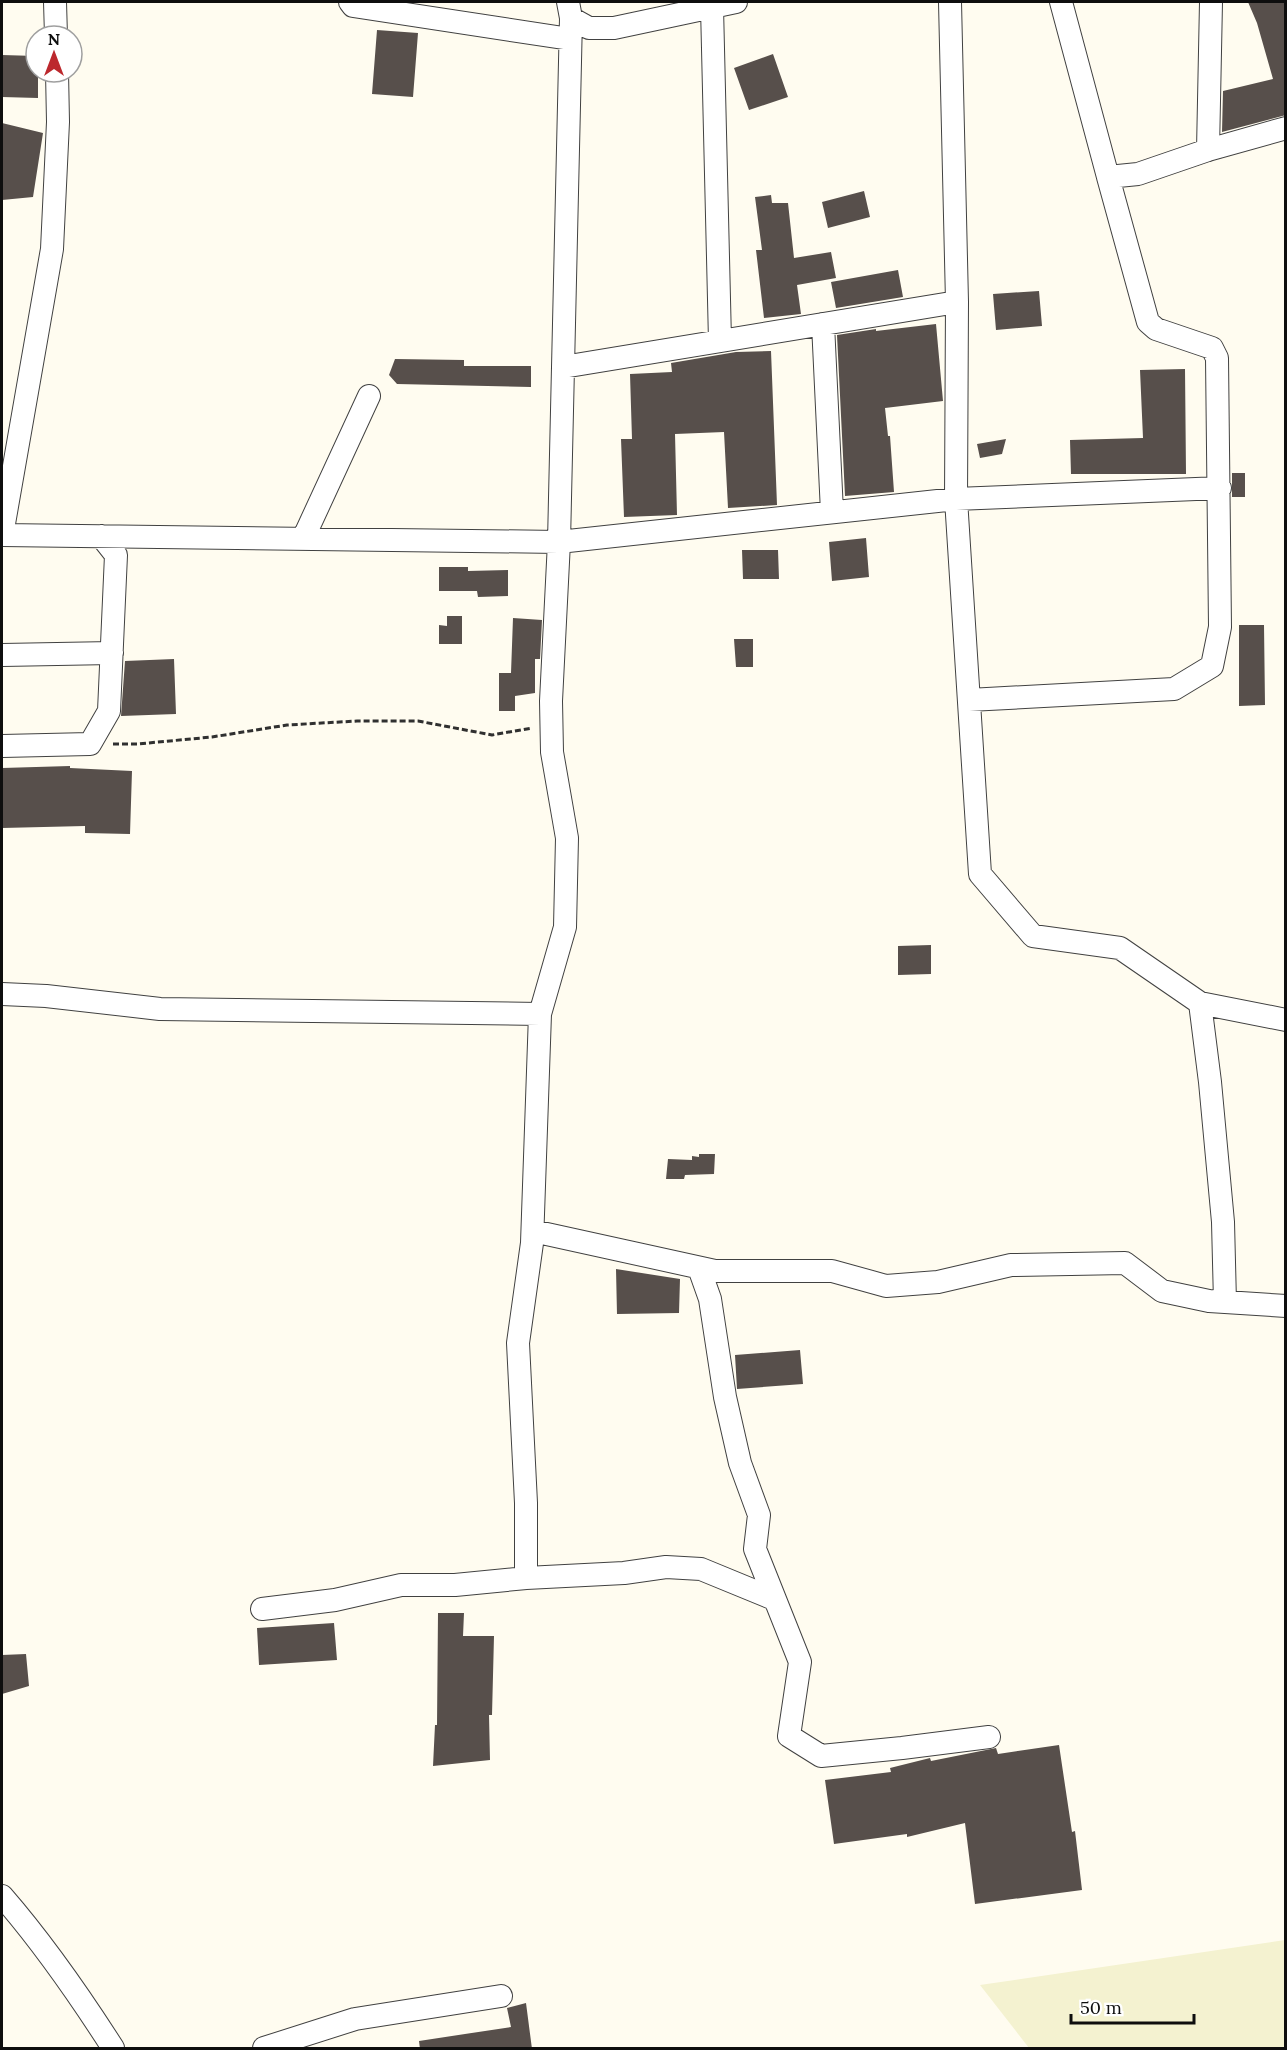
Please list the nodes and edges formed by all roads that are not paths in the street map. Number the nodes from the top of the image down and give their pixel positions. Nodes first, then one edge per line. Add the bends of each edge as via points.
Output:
1 (55, 2) edge
2 (350, 2) edge
3 (736, 2) edge
4 (950, 2) edge
5 (1061, 2) edge
6 (1211, 2) edge
7 (711, 7) junction
8 (570, 20) edge
9 (56, 24) edge
10 (57, 84) edge
11 (1286, 128) edge
12 (1208, 150) junction
13 (1108, 177) junction
14 (957, 302) junction
15 (823, 324) junction
16 (720, 341) junction
17 (562, 367) junction
18 (369, 396) dead end
19 (1220, 488) junction
20 (956, 499) junction
21 (832, 512) junction
22 (101, 536) junction
23 (303, 539) junction
24 (559, 542) junction
25 (112, 653) junction
26 (2, 655) edge
27 (969, 700) junction
28 (2, 746) edge
29 (2, 994) edge
30 (1200, 1003) junction
31 (540, 1014) junction
32 (1286, 1020) edge
33 (533, 1231) junction
34 (699, 1268) junction
35 (1225, 1302) junction
36 (1286, 1306) edge
37 (526, 1578) junction
38 (774, 1599) junction
39 (262, 1609) dead end
40 (989, 1737) dead end
41 (2, 1896) edge
42 (501, 1996) dead end
43 (112, 2049) edge
44 (264, 2049) edge

1 - 9 street
2 - 8 street via 353,6
3 - 7 street
4 - 14 street
5 - 13 street
6 - 12 street
7 - 8 street via 614,28 589,28
7 - 16 street
8 - 17 street
10 - 22 street via 52,249 2,535
11 - 12 street
12 - 13 street via 1138,174
13 - 19 street via 1148,322 1156,329 1212,348 1217,358
14 - 15 street
14 - 20 street
15 - 16 street
15 - 21 street
16 - 17 street
17 - 24 street
18 - 23 street
19 - 20 street
19 - 27 street via 1220,627 1212,666 1174,688
20 - 21 street
20 - 27 street
21 - 24 street
22 - 23 street
22 - 25 street via 116,555
23 - 24 street
24 - 31 street via 552,752 567,838 565,927
25 - 26 street
25 - 28 street via 110,711 90,744
27 - 30 street via 980,874 1033,936 1120,948
29 - 31 street via 160,1009
30 - 32 street
30 - 35 street via 1223,1222
31 - 33 street
33 - 34 street
33 - 37 street via 518,1343
34 - 35 street via 832,1271 886,1286 938,1282 1011,1265 1125,1263 1162,1291
34 - 38 street via 710,1299 740,1463 759,1515 755,1549
35 - 36 street
37 - 38 street via 666,1567 701,1569
37 - 39 street via 455,1585 401,1585 335,1600
38 - 40 street via 800,1662 789,1736 821,1756
41 - 43 street via 81,1999
42 - 44 street via 355,2019

